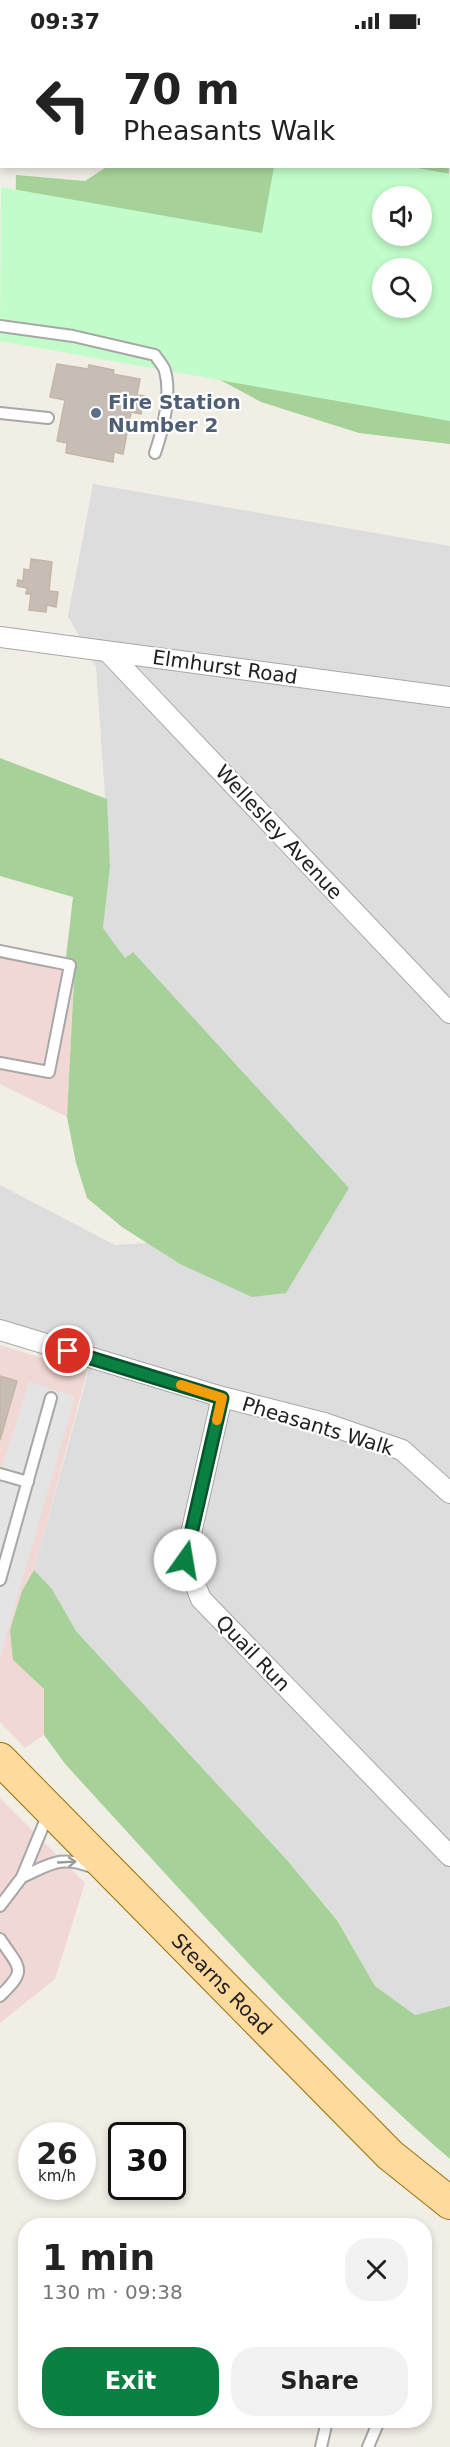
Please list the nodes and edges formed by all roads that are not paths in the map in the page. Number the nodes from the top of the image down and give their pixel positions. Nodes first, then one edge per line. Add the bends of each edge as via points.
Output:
1 (0, 326) edge
2 (0, 413) edge
3 (48, 418) dead end
4 (155, 453) dead end
5 (0, 638) edge
6 (108, 652) junction
7 (450, 697) edge
8 (0, 951) edge
9 (450, 1013) edge
10 (0, 1063) edge
11 (0, 1330) edge
12 (51, 1398) dead end
13 (222, 1398) junction
14 (0, 1474) edge
15 (28, 1482) junction
16 (450, 1493) edge
17 (4, 1548) edge
18 (0, 1580) edge
19 (0, 1759) edge
20 (49, 1810) junction
21 (450, 1856) edge
22 (112, 1874) junction
23 (22, 1877) junction
24 (2, 1898) edge
25 (0, 1939) edge
26 (0, 1996) edge
27 (450, 2203) edge
28 (325, 2428) edge
29 (376, 2428) edge
30 (321, 2447) edge
31 (368, 2447) edge

1 - 4 lane via 73,336 155,355 165,370 166,394 166,419
2 - 3 lane
5 - 6 street, Elmhurst Road
6 - 7 street, Elmhurst Road
6 - 9 street, Wellesley Avenue
8 - 10 lane via 70,965 49,1072
11 - 13 street, Pheasants Walk
12 - 15 lane
13 - 16 street, Pheasants Walk via 324,1423 402,1450
13 - 21 street, Quail Run via 185,1560 201,1599
14 - 15 lane
15 - 17 lane
17 - 18 lane
19 - 20 main road, Stearns Road
20 - 22 main road, Stearns Road
20 - 23 lane
23 -> 22 lane via 57,1862 74,1860
22 - 27 main road, Stearns Road via 390,2155
23 - 24 lane
25 - 26 lane via 19,1971 17,1979
28 - 30 lane
29 - 31 lane

